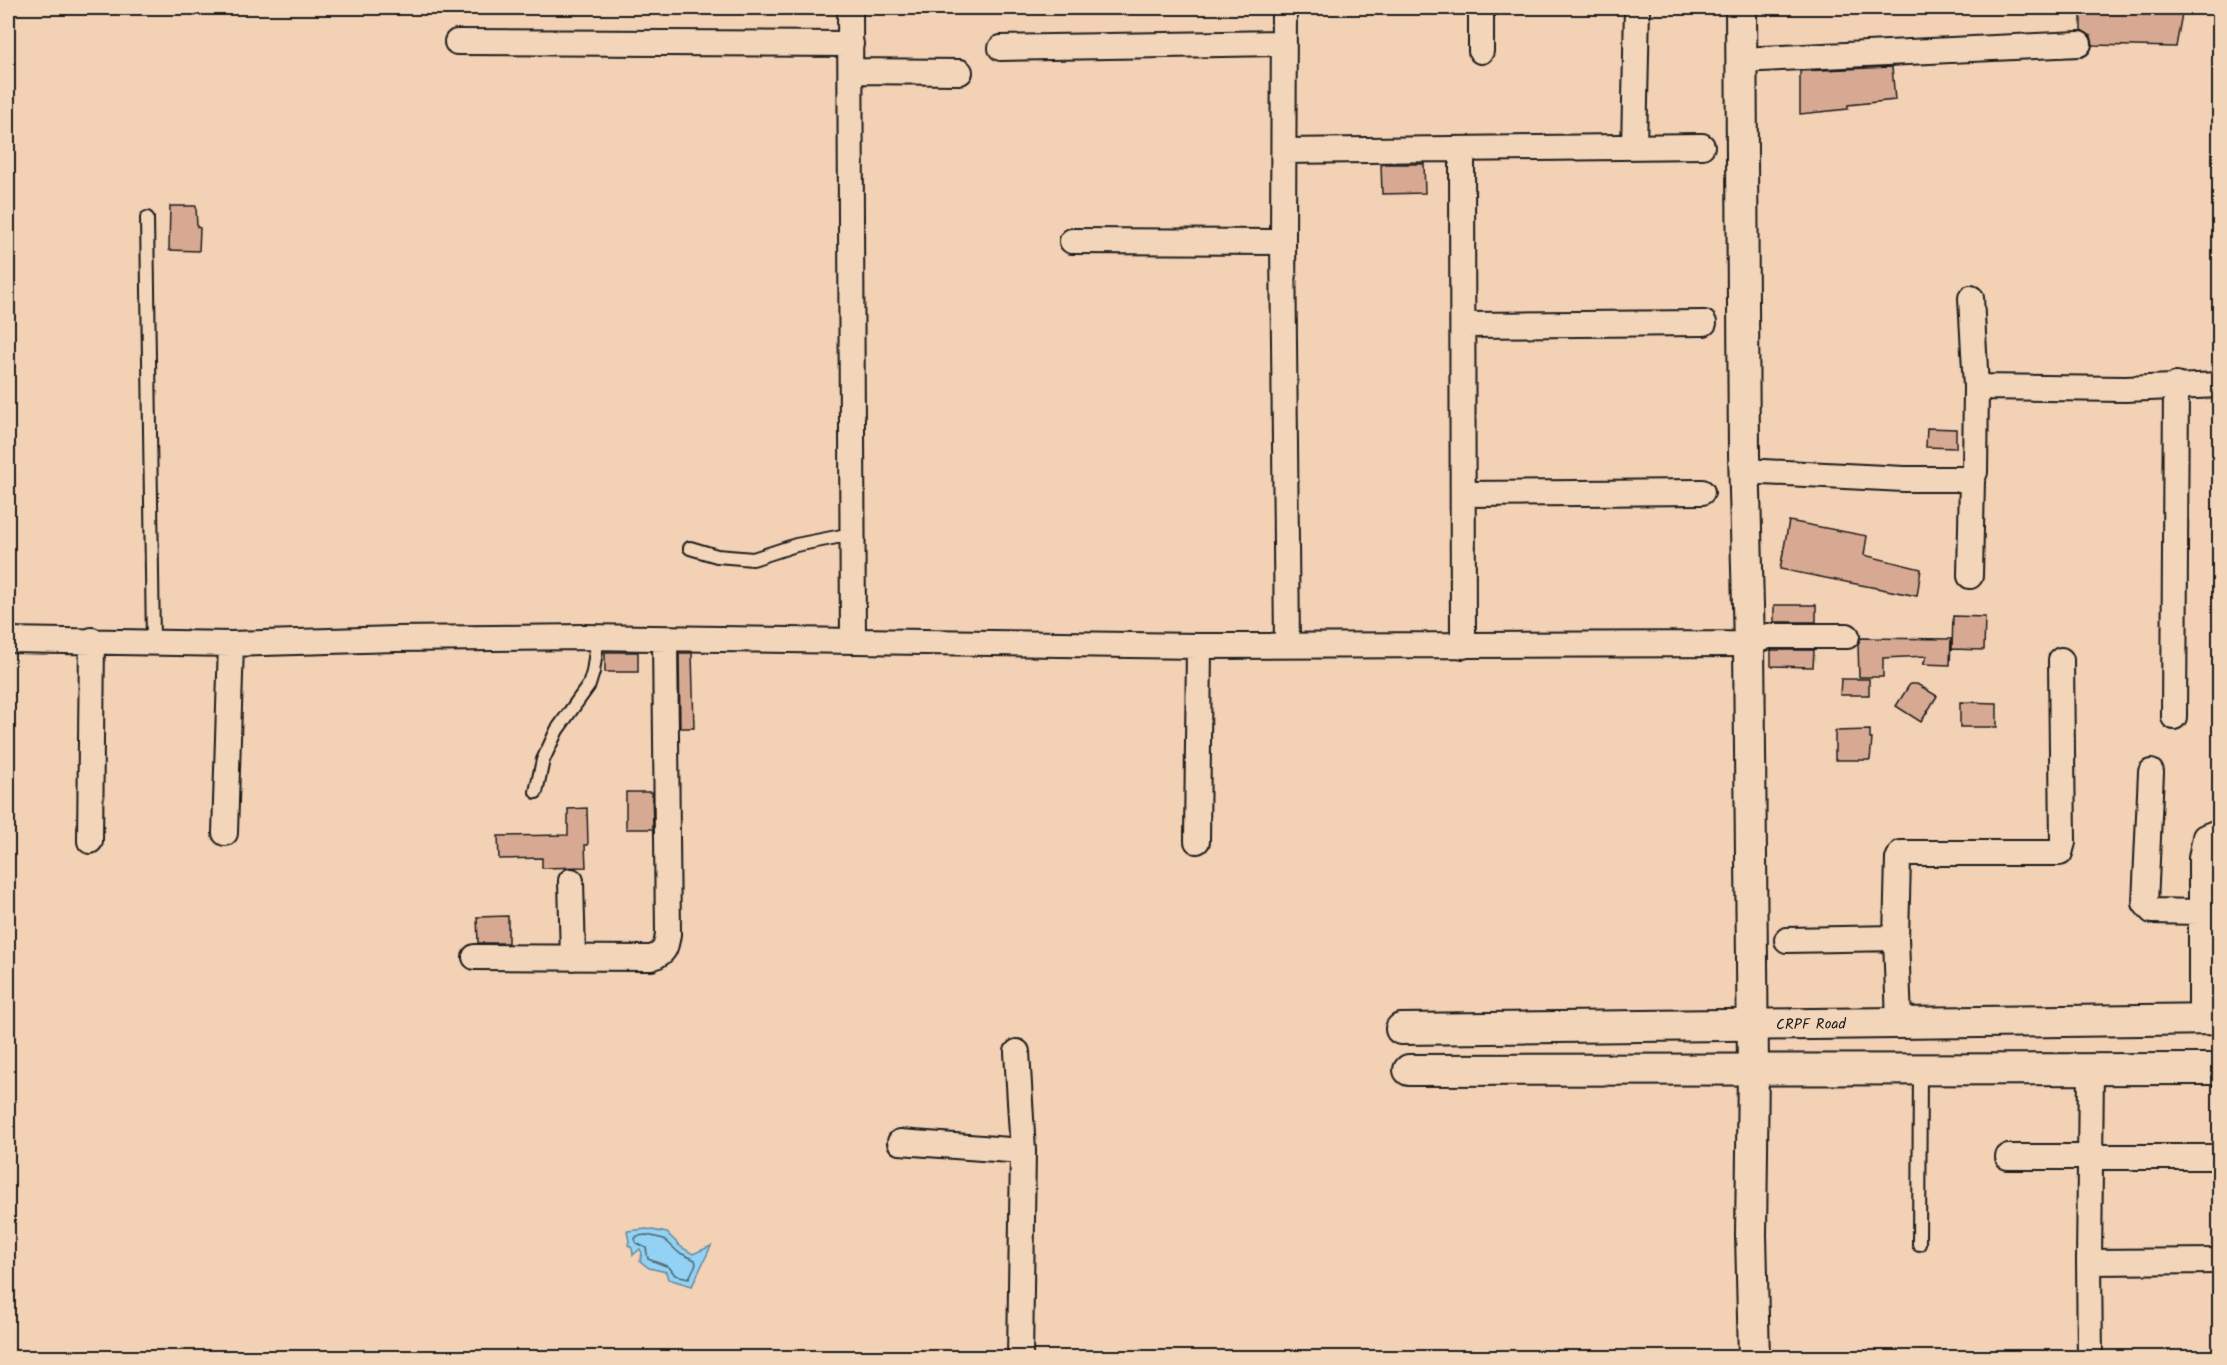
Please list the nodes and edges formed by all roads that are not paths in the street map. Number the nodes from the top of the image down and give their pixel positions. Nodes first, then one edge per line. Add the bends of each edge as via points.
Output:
1 (850, 8) edge
2 (1284, 8) edge
3 (1481, 8) edge
4 (1636, 8) edge
5 (1741, 8) edge
6 (457, 42) dead end
7 (851, 44) junction
8 (1284, 44) junction
9 (2079, 44) dead end
10 (1001, 48) dead end
11 (1481, 51) dead end
12 (1741, 60) junction
13 (851, 71) junction
14 (960, 72) dead end
15 (1702, 146) dead end
16 (1634, 147) junction
17 (1462, 149) junction
18 (1284, 151) junction
19 (147, 218) dead end
20 (1072, 241) dead end
21 (1283, 242) junction
22 (1971, 298) dead end
23 (1704, 323) dead end
24 (1463, 325) junction
25 (2176, 385) junction
26 (2220, 385) edge
27 (1976, 387) junction
28 (1744, 471) junction
29 (1972, 479) junction
30 (1702, 492) dead end
31 (1464, 494) junction
32 (852, 534) junction
33 (690, 548) dead end
34 (1970, 576) dead end
35 (1846, 636) dead end
36 (598, 637) junction
37 (665, 639) junction
38 (8, 640) edge
39 (92, 640) junction
40 (853, 641) junction
41 (153, 643) junction
42 (231, 644) junction
43 (1749, 644) junction
44 (1287, 645) junction
45 (1199, 646) junction
46 (1463, 646) junction
47 (2061, 660) dead end
48 (2174, 717) dead end
49 (2151, 772) dead end
50 (536, 792) dead end
51 (2220, 831) edge
52 (225, 833) dead end
53 (1197, 841) dead end
54 (90, 842) dead end
55 (571, 881) dead end
56 (2199, 912) junction
57 (1896, 938) junction
58 (1787, 940) dead end
59 (475, 957) dead end
60 (573, 958) junction
61 (2210, 1019) edge
62 (1899, 1023) junction
63 (1751, 1026) junction
64 (1401, 1029) dead end
65 (1017, 1052) dead end
66 (1753, 1068) junction
67 (1920, 1069) junction
68 (2091, 1069) junction
69 (2220, 1069) edge
70 (1409, 1070) dead end
71 (900, 1142) dead end
72 (1023, 1151) junction
73 (2091, 1156) junction
74 (2008, 1157) dead end
75 (2220, 1157) edge
76 (1919, 1244) dead end
77 (2220, 1261) edge
78 (2089, 1262) junction
79 (1020, 1358) edge
80 (1754, 1358) edge
81 (2090, 1358) edge

1 - 7 street
2 - 8 street
3 - 11 street
4 - 16 street
5 - 12 street
6 - 7 street
7 - 13 street
8 - 10 street
8 - 18 street
9 - 12 street
12 - 28 street
13 - 14 street
13 - 32 street
15 - 16 street
16 - 17 street
17 - 18 street
17 - 24 street
18 - 21 street
19 - 41 lane
20 - 21 street
21 - 44 street
22 - 27 street
23 - 24 street
24 - 31 street
25 - 26 street
25 - 27 street via 2125,389
25 - 48 street
27 - 29 street
28 - 29 street
28 - 43 street
29 - 34 street
30 - 31 street
31 - 46 street
32 - 33 lane via 753,558 717,556
32 - 40 street
35 - 43 street via 1768,636
36 - 37 street
36 - 42 street
36 - 50 lane via 589,685 557,730 543,760
37 - 40 street
37 - 60 street via 666,948 661,955 651,958
38 - 39 street
39 - 41 street
39 - 54 street
40 - 45 street
41 - 42 street
42 - 52 street
43 - 46 street
43 - 63 street
44 - 45 street
44 - 46 street
45 - 53 street
47 - 57 street via 2064,842 2060,853 1901,853
49 - 56 street via 2145,903 2152,911
51 - 56 street via 2205,837
55 - 60 street
56 - 61 street
57 - 58 street
57 - 62 street
59 - 60 street
61 - 62 street, CRPF Road
62 - 63 street, CRPF Road
63 - 64 street, CRPF Road
63 - 66 street
65 - 72 street
66 - 67 street
66 - 70 street
66 - 80 street
67 - 68 street
67 - 76 lane
68 - 69 street
68 - 73 street
71 - 72 street
72 - 79 street
73 - 74 street
73 - 75 street
73 - 78 street
77 - 78 street
78 - 81 street

